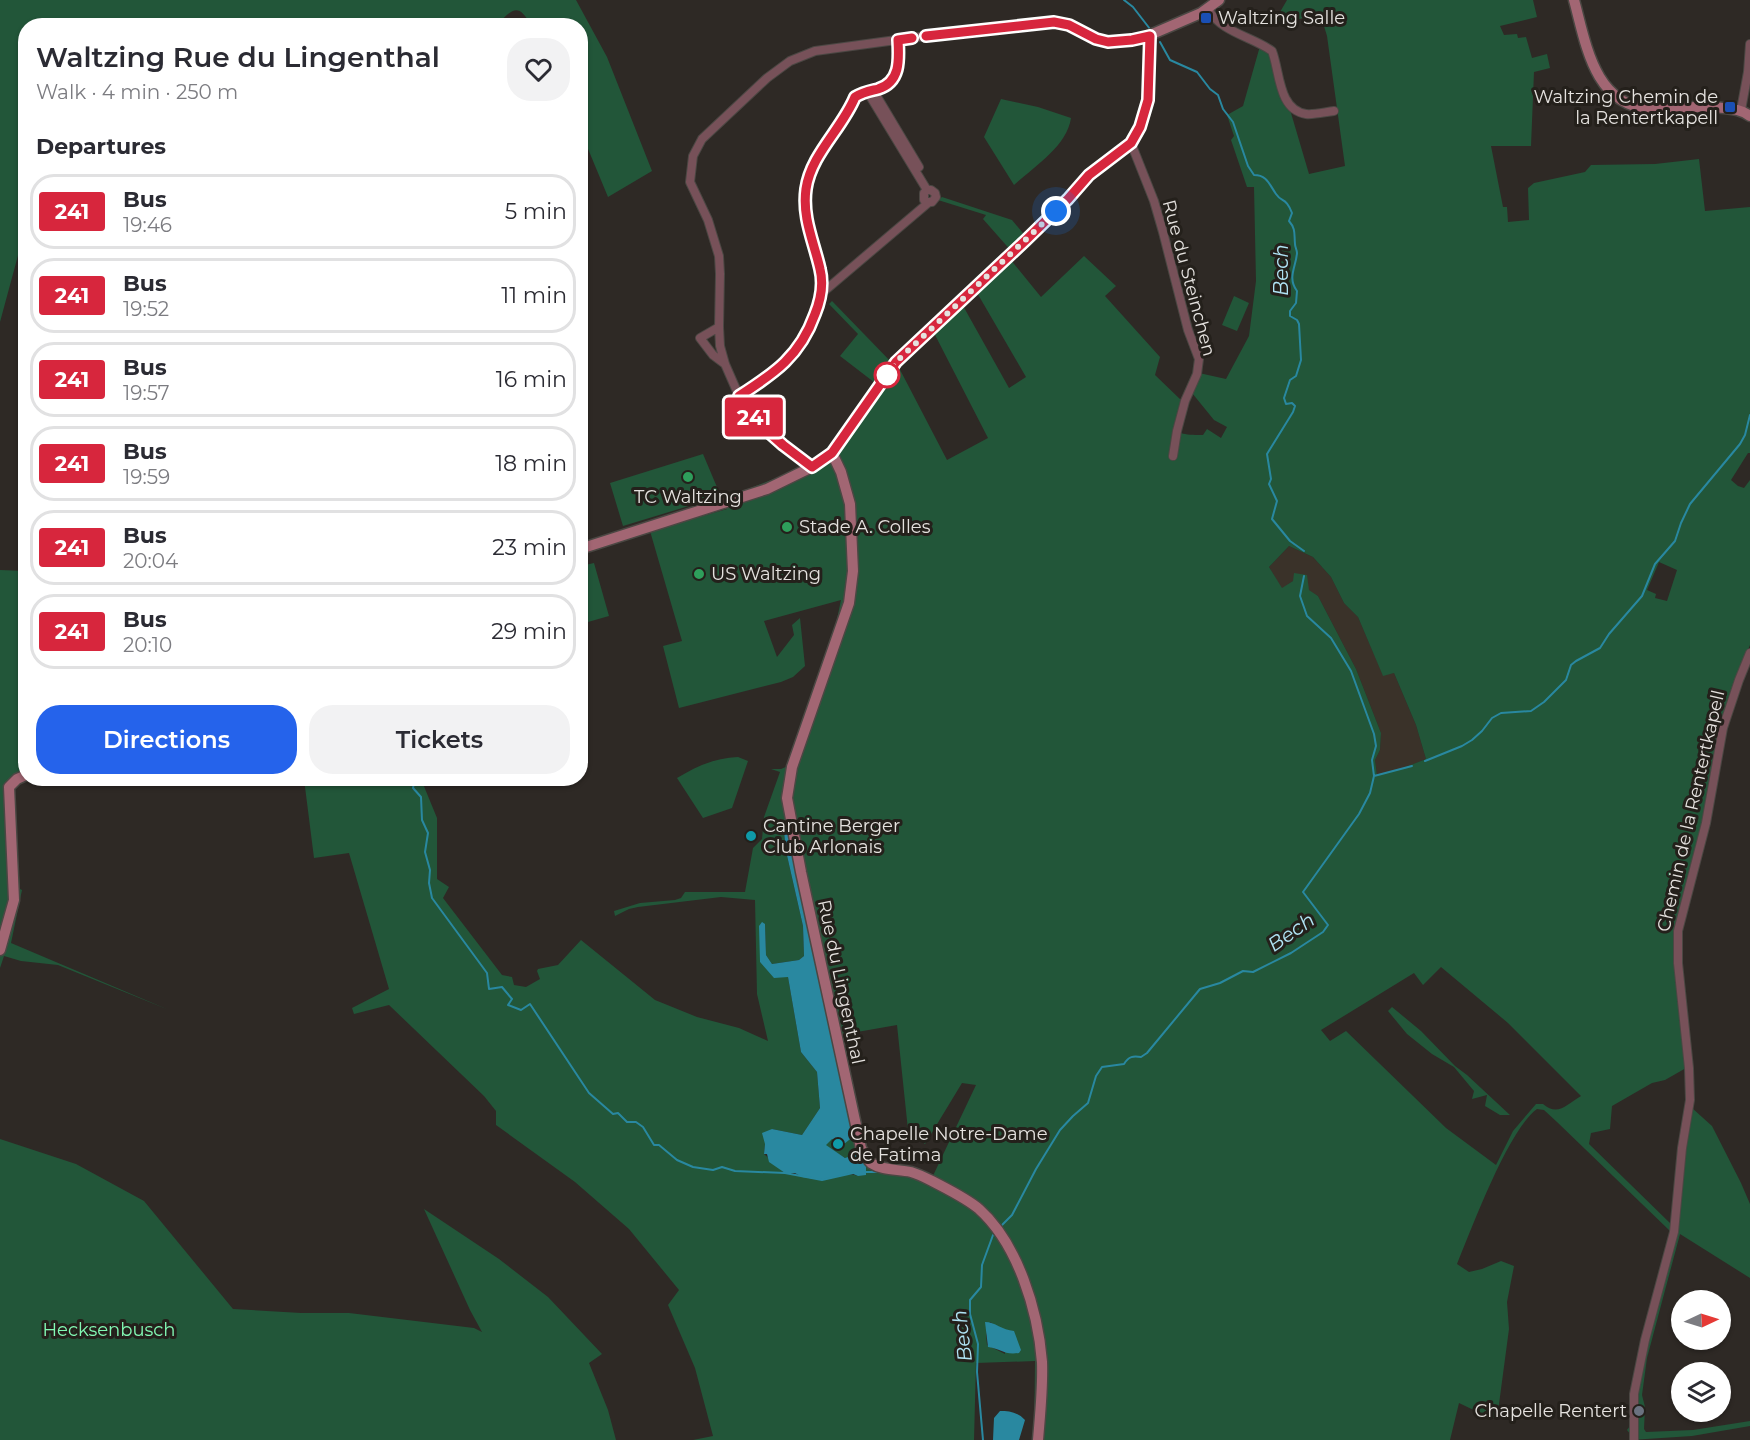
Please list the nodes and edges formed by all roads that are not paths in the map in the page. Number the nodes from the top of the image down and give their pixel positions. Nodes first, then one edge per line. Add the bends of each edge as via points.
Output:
1 (1219, 0) edge
2 (1574, 0) edge
3 (1208, 9) junction
4 (1150, 36) junction
5 (898, 40) junction
6 (1750, 44) edge
7 (870, 90) junction
8 (1334, 111) dead end
9 (1745, 113) edge
10 (1131, 143) junction
11 (822, 293) junction
12 (718, 327) junction
13 (725, 364) junction
14 (739, 396) junction
15 (832, 453) junction
16 (1173, 456) dead end
17 (812, 467) junction
18 (588, 547) edge
19 (1750, 653) edge
20 (18, 779) edge
21 (0, 950) edge
22 (1038, 1440) edge
23 (1634, 1440) edge

1 - 3 street
2 - 9 street via 1594,66 1617,98 1648,109 1708,107
3 - 4 street
3 - 8 street via 1224,27 1272,51 1283,92 1294,110 1306,114
4 - 5 street via 1108,42 1054,22
4 - 10 street via 1148,100
5 - 7 street via 900,63 896,74 889,83
5 - 12 street via 827,49 790,61 766,78 702,139 693,156 690,182 717,248
6 - 9 street
7 - 11 street via 855,97 816,159 806,187 804,212 821,271
7 - 11 street via 930,191 923,198 928,203
10 - 15 street via 1089,175 896,362
10 - 16 street, Rue du Steinchen via 1164,232 1199,359
11 - 14 street via 798,349 777,371
12 - 13 street
12 - 13 street via 700,338
13 - 14 street
14 - 17 street via 758,423
15 - 17 street
15 - 22 street, Rue du Lingenthal via 850,504 853,571 849,603 792,767 788,792 801,872 861,1148 872,1163 911,1172 973,1205 1005,1240 1029,1297 1042,1363
17 - 18 street via 728,503
19 - 23 street, Chemin de la Rentertkapell via 1723,728 1706,823 1678,931 1690,1100 1674,1232 1634,1394
20 - 21 street via 9,787 14,900

